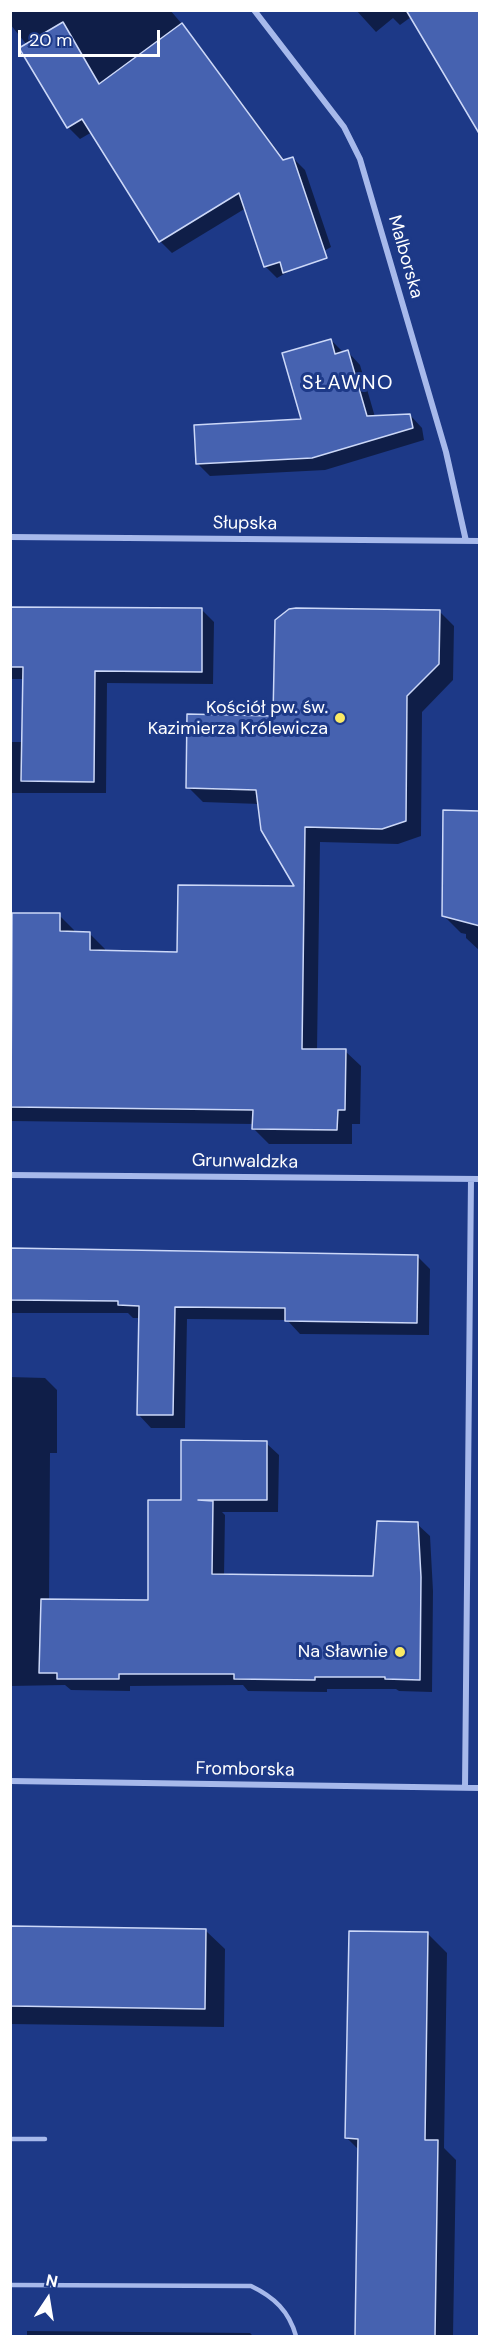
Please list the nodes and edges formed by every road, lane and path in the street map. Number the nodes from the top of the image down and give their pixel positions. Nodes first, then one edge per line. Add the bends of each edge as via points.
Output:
1 (254, 10) edge
2 (10, 537) edge
3 (466, 541) junction
4 (480, 541) edge
5 (10, 1175) edge
6 (471, 1179) junction
7 (480, 1179) edge
8 (10, 1781) edge
9 (465, 1787) junction
10 (480, 1788) edge
11 (10, 2139) edge
12 (45, 2139) dead end
13 (10, 2285) edge
14 (296, 2337) edge

1 - 3 street, Malborska via 344,127 360,159 446,452
2 - 3 street, Słupska
3 - 4 street, Słupska
5 - 6 street, Grunwaldzka
6 - 7 street, Grunwaldzka
6 - 9 street
8 - 9 street, Fromborska
9 - 10 street, Fromborska
11 - 12 lane
13 - 14 lane via 250,2286 268,2294 281,2306

